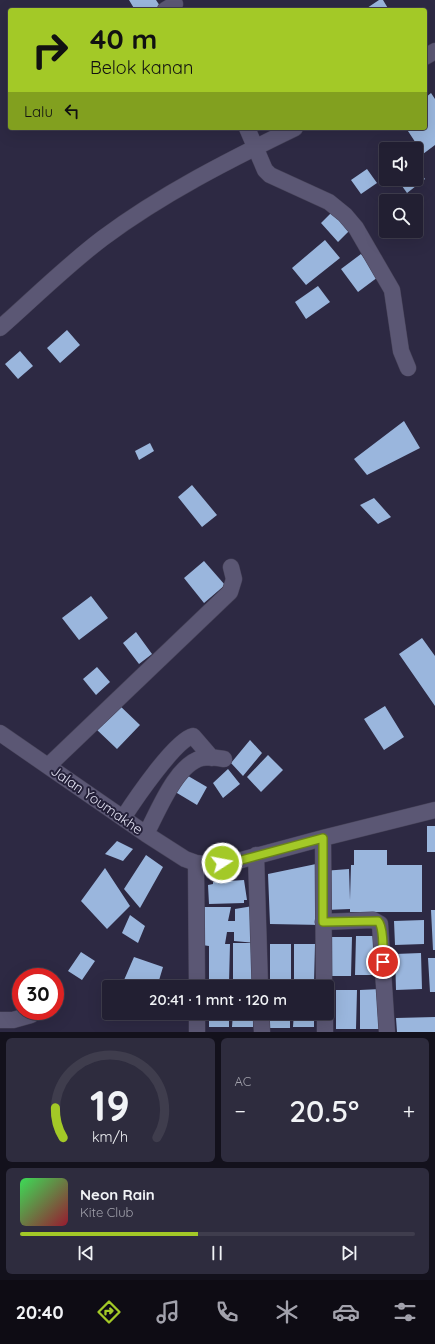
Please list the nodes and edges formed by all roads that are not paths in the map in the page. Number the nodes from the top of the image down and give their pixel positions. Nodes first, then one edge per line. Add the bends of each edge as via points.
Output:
1 (248, 130) edge
2 (291, 130) edge
3 (255, 148) junction
4 (0, 328) edge
5 (408, 368) dead end
6 (231, 567) dead end
7 (0, 734) edge
8 (48, 766) junction
9 (435, 810) edge
10 (122, 818) junction
11 (146, 834) junction
12 (323, 838) junction
13 (256, 855) junction
14 (196, 863) junction
15 (323, 922) junction
16 (197, 980) edge
17 (260, 980) edge
18 (324, 980) edge
19 (0, 1020) edge
20 (12, 1020) edge
21 (261, 1020) edge
22 (324, 1020) edge
23 (262, 1032) edge
24 (325, 1032) edge
25 (387, 1032) edge

1 - 3 street
2 - 3 street
3 - 4 street via 176,191 109,234 74,261
3 - 5 street via 270,175 329,202 356,228 392,290 401,351
6 - 8 street via 234,579 230,592
7 - 8 street, Jalan Youmakhe
8 - 10 street, Jalan Youmakhe
9 - 12 street
10 - 11 street, Jalan Youmakhe
10 - 11 street via 168,757 193,736 218,758 203,758 184,768
11 - 14 street, Jalan Youmakhe via 185,859
12 - 13 street
12 - 15 street
13 - 14 street via 234,862 210,865
13 - 17 street
14 - 16 street
15 - 18 street
15 - 25 street via 373,920 380,924
19 - 20 street
21 - 23 street
22 - 24 street

